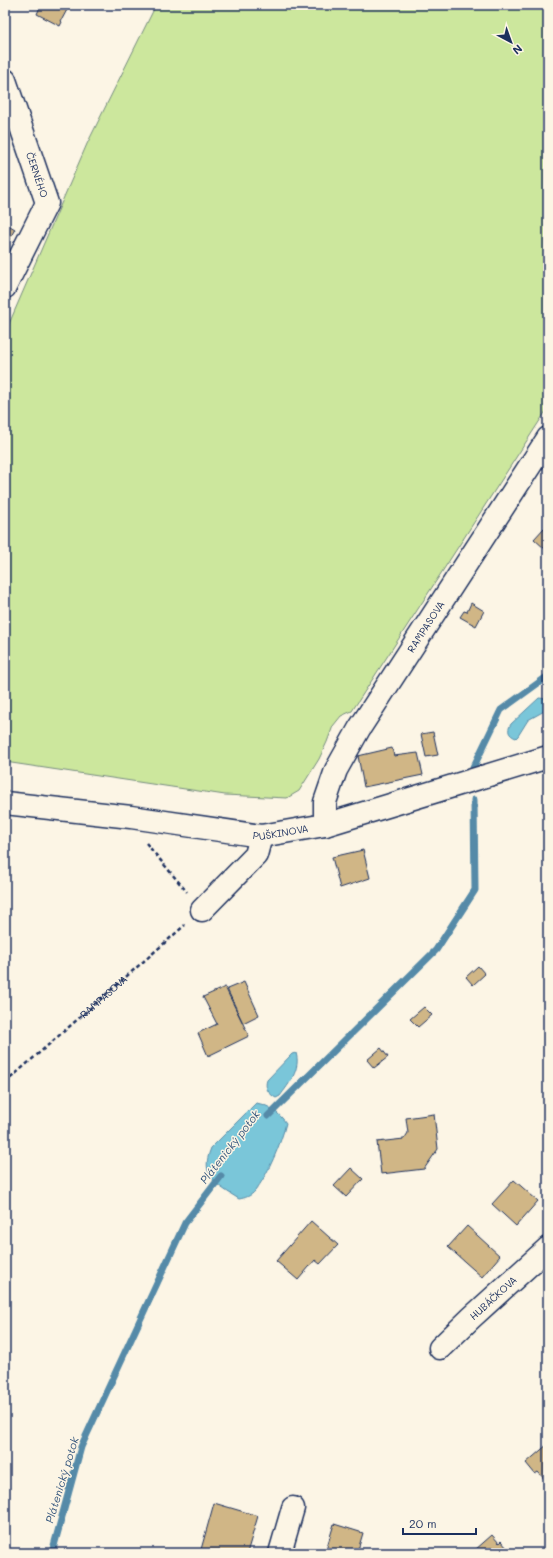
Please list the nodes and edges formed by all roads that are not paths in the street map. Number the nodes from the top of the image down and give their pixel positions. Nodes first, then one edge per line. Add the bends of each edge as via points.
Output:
1 (5, 80) edge
2 (5, 288) edge
3 (548, 438) edge
4 (548, 758) edge
5 (5, 803) edge
6 (325, 825) junction
7 (261, 836) junction
8 (202, 910) road end
9 (548, 1248) edge
10 (440, 1348) dead end
11 (293, 1508) dead end
12 (280, 1553) edge

1 - 2 street, ČERNÉHO via 47,204
3 - 6 street, RAMPASOVA via 359,730 336,770 325,802
4 - 6 street, PUŠKINOVA
5 - 7 street, PUŠKINOVA via 130,817
6 - 7 street, PUŠKINOVA
7 - 8 street via 256,855
9 - 10 street, HUBÁČKOVA
11 - 12 street

